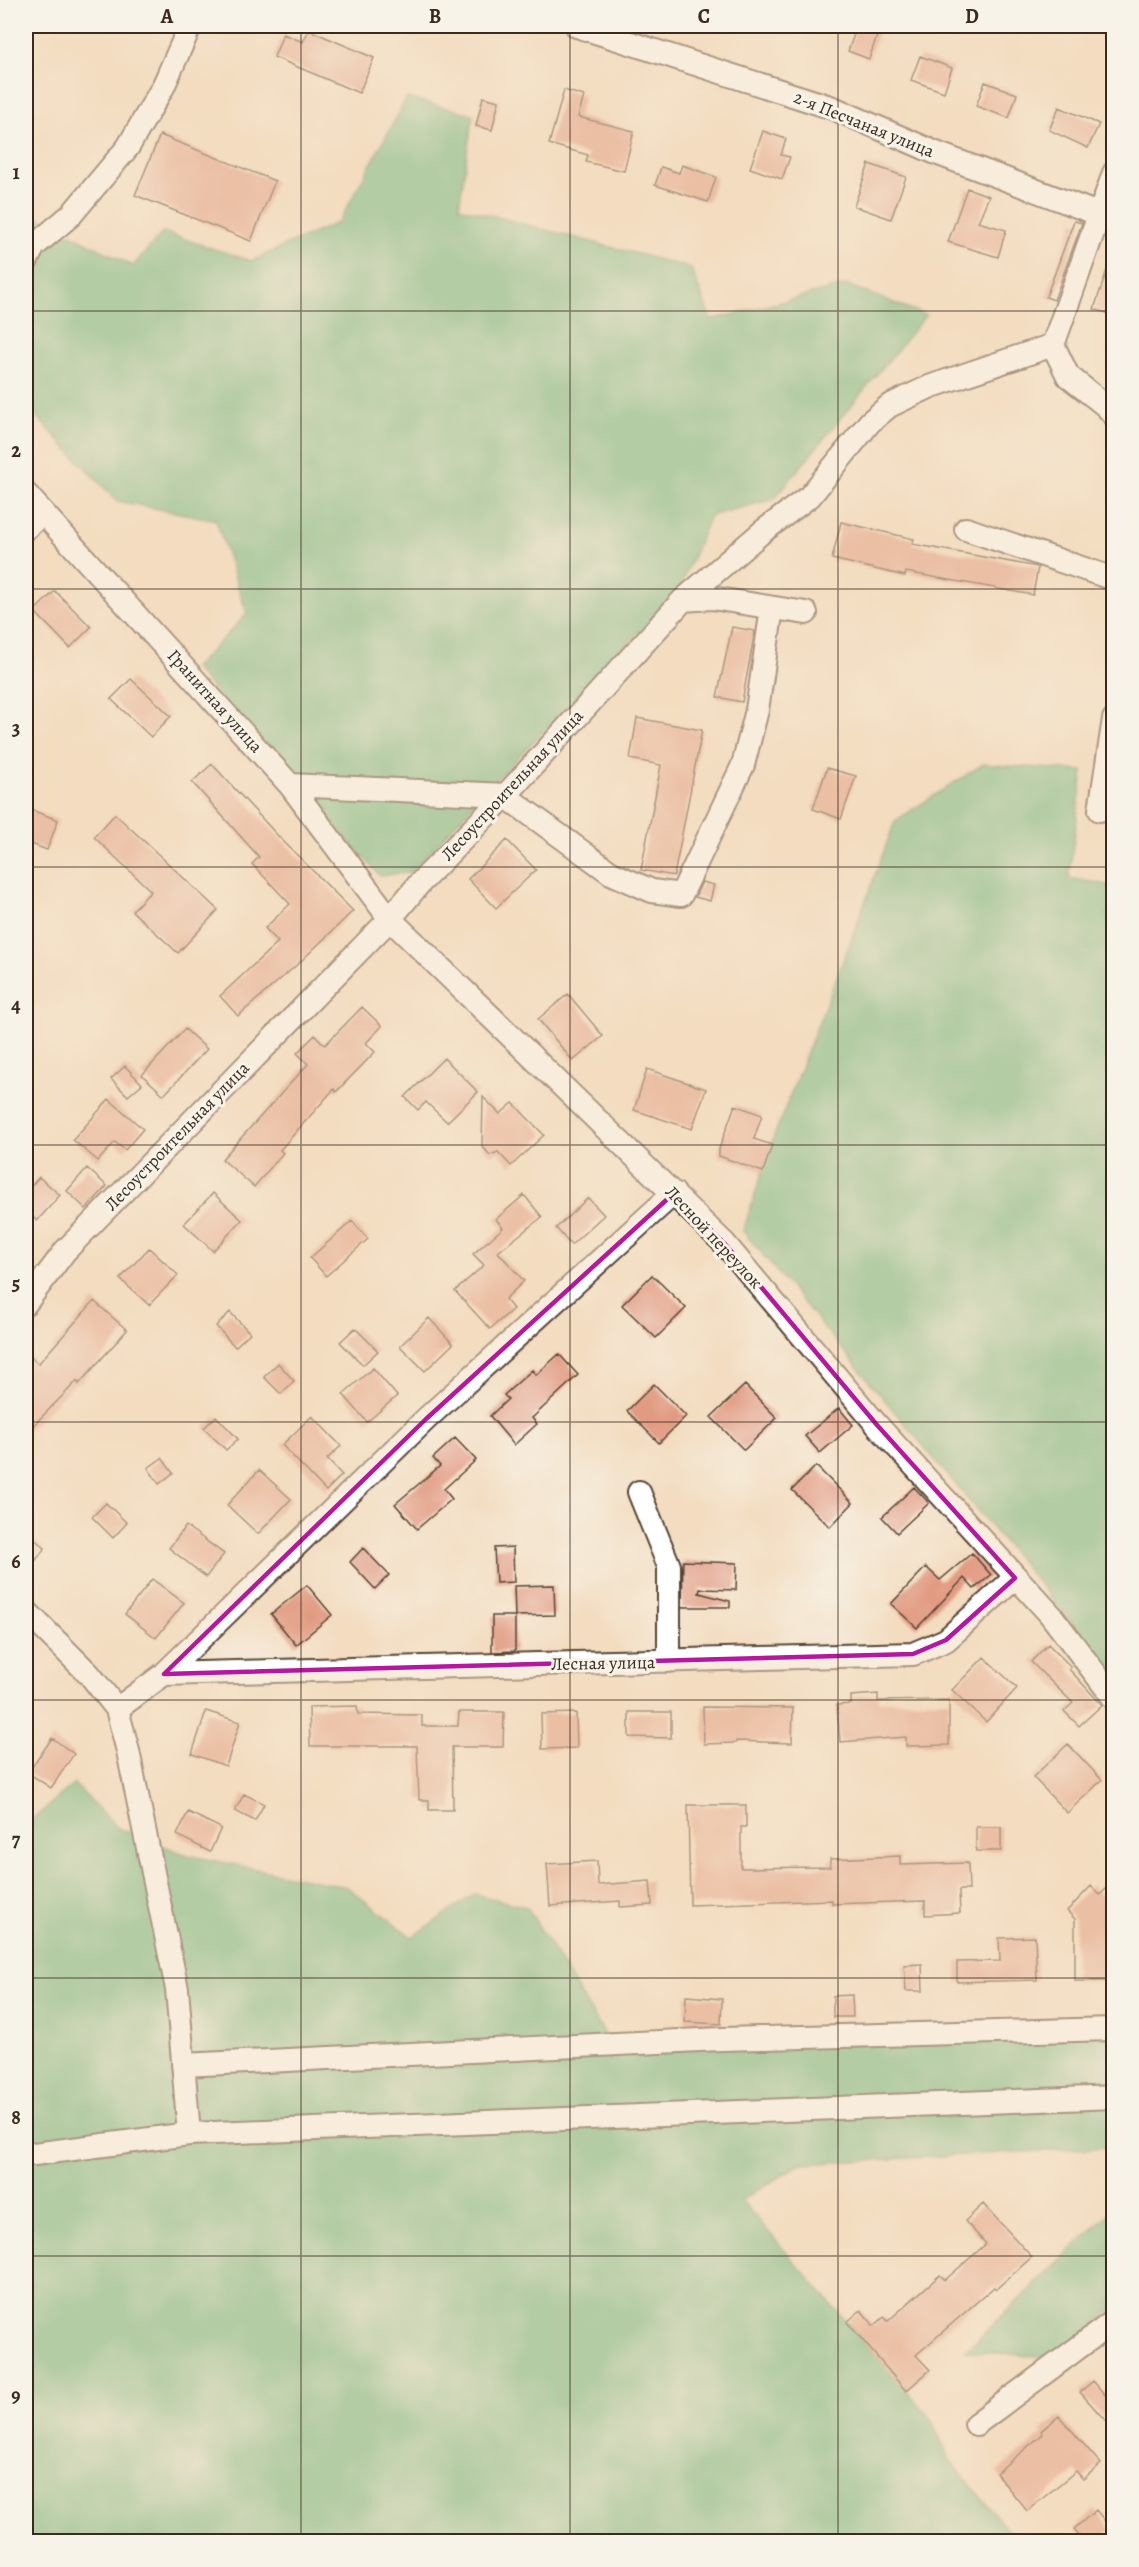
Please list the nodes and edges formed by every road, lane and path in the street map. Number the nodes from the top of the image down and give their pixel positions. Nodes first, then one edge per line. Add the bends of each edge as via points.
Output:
1 (190, 26) edge
2 (577, 26) edge
3 (1113, 173) edge
4 (1106, 218) edge
5 (26, 262) edge
6 (1053, 345) junction
7 (1081, 386) junction
8 (1113, 390) edge
9 (1113, 415) edge
10 (26, 494) edge
11 (43, 513) junction
12 (26, 528) edge
13 (966, 529) dead end
14 (1113, 579) edge
15 (683, 600) junction
16 (772, 608) junction
17 (806, 613) dead end
18 (1113, 719) edge
19 (290, 785) junction
20 (507, 796) junction
21 (1100, 810) dead end
22 (390, 919) junction
23 (674, 1193) junction
24 (26, 1303) edge
25 (639, 1492) dead end
26 (1015, 1578) junction
27 (26, 1611) edge
28 (669, 1661) junction
29 (164, 1674) junction
30 (1113, 1698) edge
31 (117, 1709) junction
32 (1113, 2029) edge
33 (183, 2065) junction
34 (1113, 2097) edge
35 (189, 2134) junction
36 (26, 2152) edge
37 (1113, 2321) edge
38 (976, 2424) dead end

1 - 5 street via 163,87 128,147 71,215 34,246
2 - 4 street, 2-я Песчаная улица via 833,108 936,153
3 - 4 street
4 - 6 street
6 - 7 street via 1068,376
6 - 15 street, Лесоустроительная улица via 929,387 889,406 870,422 810,496
7 - 8 street
7 - 9 street
10 - 11 street, Гранитная улица
11 - 12 street
11 - 19 street, Гранитная улица
13 - 14 street
15 - 16 street via 711,598
15 - 20 street, Лесоустроительная улица
16 - 17 street
16 - 20 street via 758,710 743,765 681,895 651,891 610,873
18 - 21 street
19 - 20 street
19 - 22 street, Гранитная улица
20 - 22 street, Лесоустроительная улица via 419,884
22 - 23 street, Лесной переулок
22 - 24 street, Лесоустроительная улица via 65,1251
23 - 26 street, Лесной переулок via 725,1244 877,1425
23 - 29 street via 426,1419
25 - 28 street via 669,1566
26 - 28 street, Лесная улица via 946,1640 913,1654
26 - 30 street, Лесной переулок via 1050,1614
27 - 31 street via 90,1675
28 - 29 street, Лесная улица
29 - 31 street
31 - 33 street via 177,1989
32 - 33 street via 733,2038
33 - 35 street
34 - 35 street
35 - 36 street
37 - 38 street

